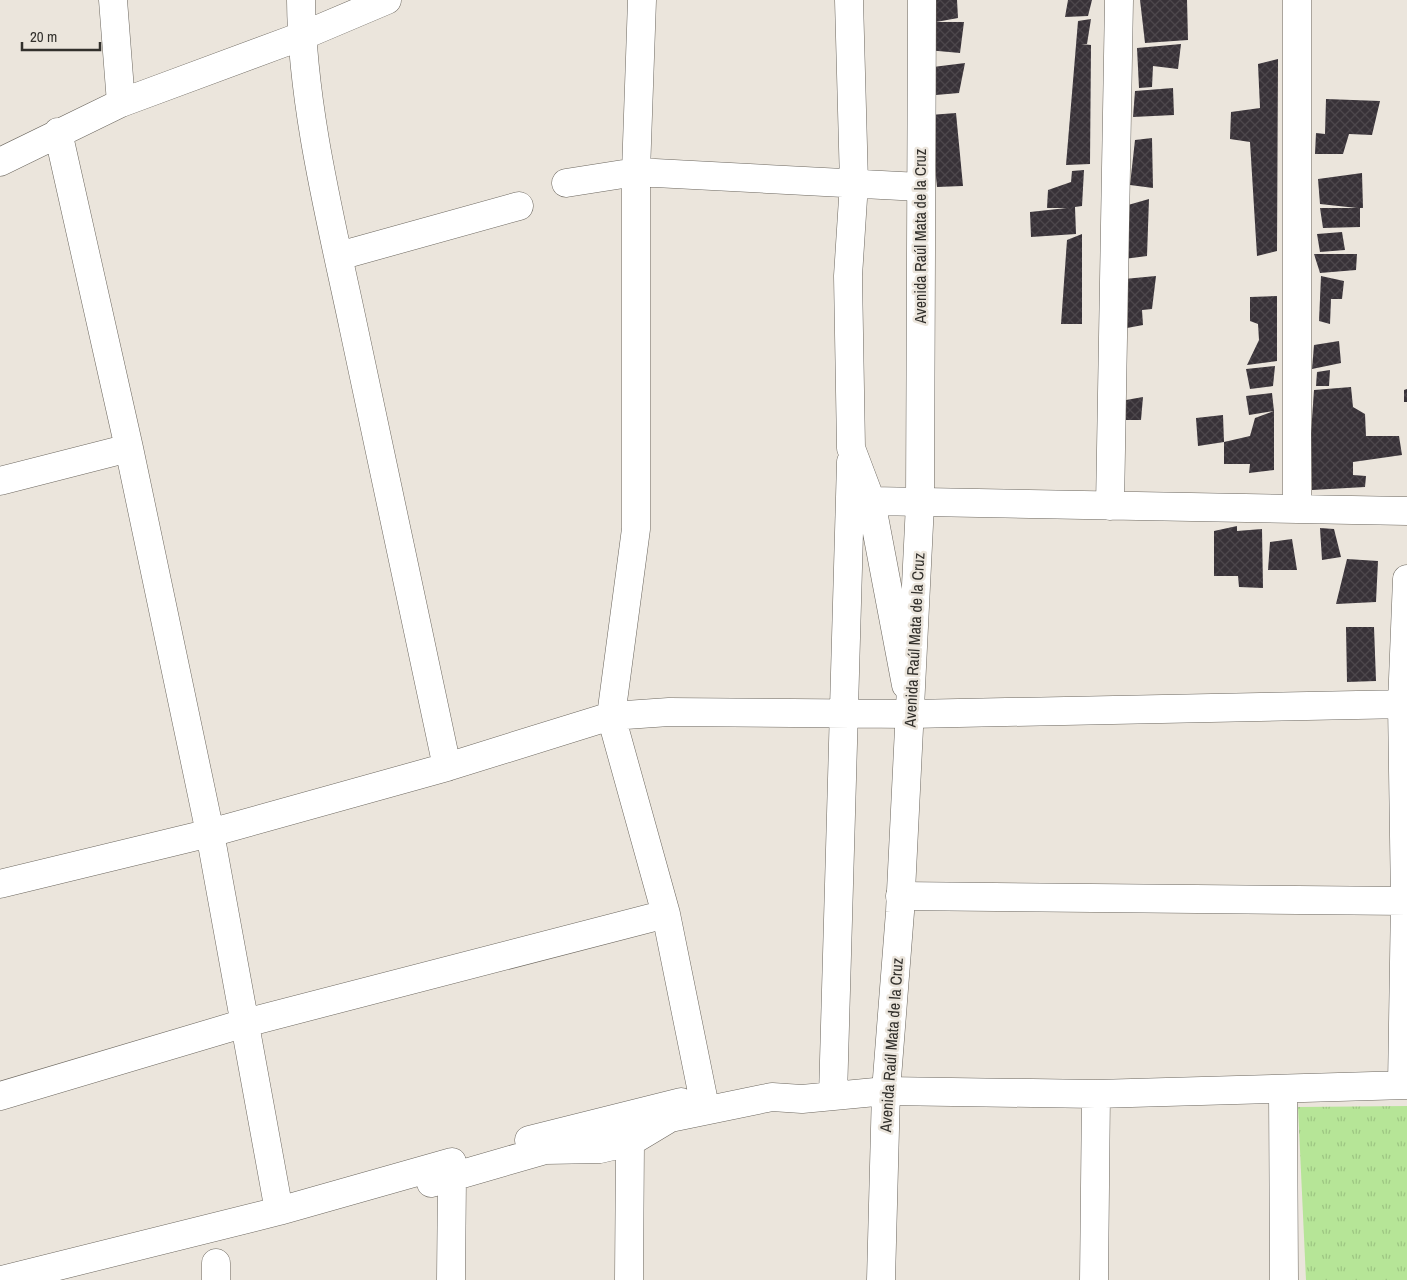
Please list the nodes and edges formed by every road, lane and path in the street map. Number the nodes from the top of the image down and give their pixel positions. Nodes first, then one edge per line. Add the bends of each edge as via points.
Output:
1 (113, 0) edge
2 (302, 0) edge
3 (387, 0) edge
4 (642, 0) edge
5 (849, 0) edge
6 (922, 0) edge
7 (1119, 0) edge
8 (1297, 0) edge
9 (302, 36) junction
10 (121, 103) junction
11 (58, 132) junction
12 (0, 162) edge
13 (636, 172) junction
14 (566, 183) dead end
15 (854, 183) junction
16 (920, 187) junction
17 (519, 206) dead end
18 (338, 256) junction
19 (129, 448) junction
20 (851, 448) junction
21 (0, 481) edge
22 (871, 501) junction
23 (920, 504) junction
24 (1110, 506) junction
25 (1297, 509) junction
26 (1407, 511) edge
27 (1407, 578) edge
28 (1404, 704) edge
29 (844, 713) junction
30 (911, 714) junction
31 (611, 716) junction
32 (447, 768) junction
33 (210, 834) junction
34 (0, 884) edge
35 (900, 896) junction
36 (1406, 901) edge
37 (666, 914) junction
38 (244, 1023) junction
39 (1405, 1085) edge
40 (1283, 1090) junction
41 (886, 1091) junction
42 (1096, 1094) junction
43 (0, 1096) edge
44 (833, 1096) junction
45 (703, 1097) junction
46 (772, 1097) junction
47 (630, 1142) junction
48 (279, 1211) junction
49 (2, 1280) edge
50 (451, 1280) edge
51 (629, 1280) edge
52 (881, 1280) edge
53 (1094, 1280) edge
54 (1284, 1280) edge

1 - 10 street
2 - 9 street
3 - 9 street
4 - 13 street
5 - 15 street
6 - 16 street, Avenida Raúl Mata de la Cruz
7 - 24 street
8 - 25 street
9 - 10 street
9 - 18 street via 313,122
10 - 11 street
11 - 12 street
11 - 19 street
13 - 14 street
13 - 15 street
13 - 31 street via 636,529
15 - 16 street
15 - 20 street via 848,276
16 - 23 street, Avenida Raúl Mata de la Cruz
17 - 18 street
18 - 32 street
19 - 21 street
19 - 33 street
20 - 22 street
20 - 29 street
22 - 23 street
22 - 30 street
23 - 24 street
23 - 30 street, Avenida Raúl Mata de la Cruz
24 - 25 street
25 - 26 street
27 - 28 street
28 - 30 street
28 - 36 street
29 - 30 street
29 - 31 street via 669,712
29 - 44 street
30 - 35 street, Avenida Raúl Mata de la Cruz
31 - 32 street
31 - 37 street
32 - 33 street
33 - 34 street
33 - 38 street
35 - 36 street
35 - 41 street, Avenida Raúl Mata de la Cruz
36 - 39 street
37 - 38 street
37 - 45 street
38 - 43 street
38 - 48 street
39 - 40 street
40 - 42 street
40 - 54 street
41 - 42 street
41 - 44 street
41 - 52 street, Avenida Raúl Mata de la Cruz
42 - 53 street
44 - 46 street
45 - 46 street via 740,1092
45 - 48 street via 571,1128
46 - 47 street via 670,1118
47 - 50 street via 600,1149 545,1150 442,1180
47 - 51 street
48 - 49 street

